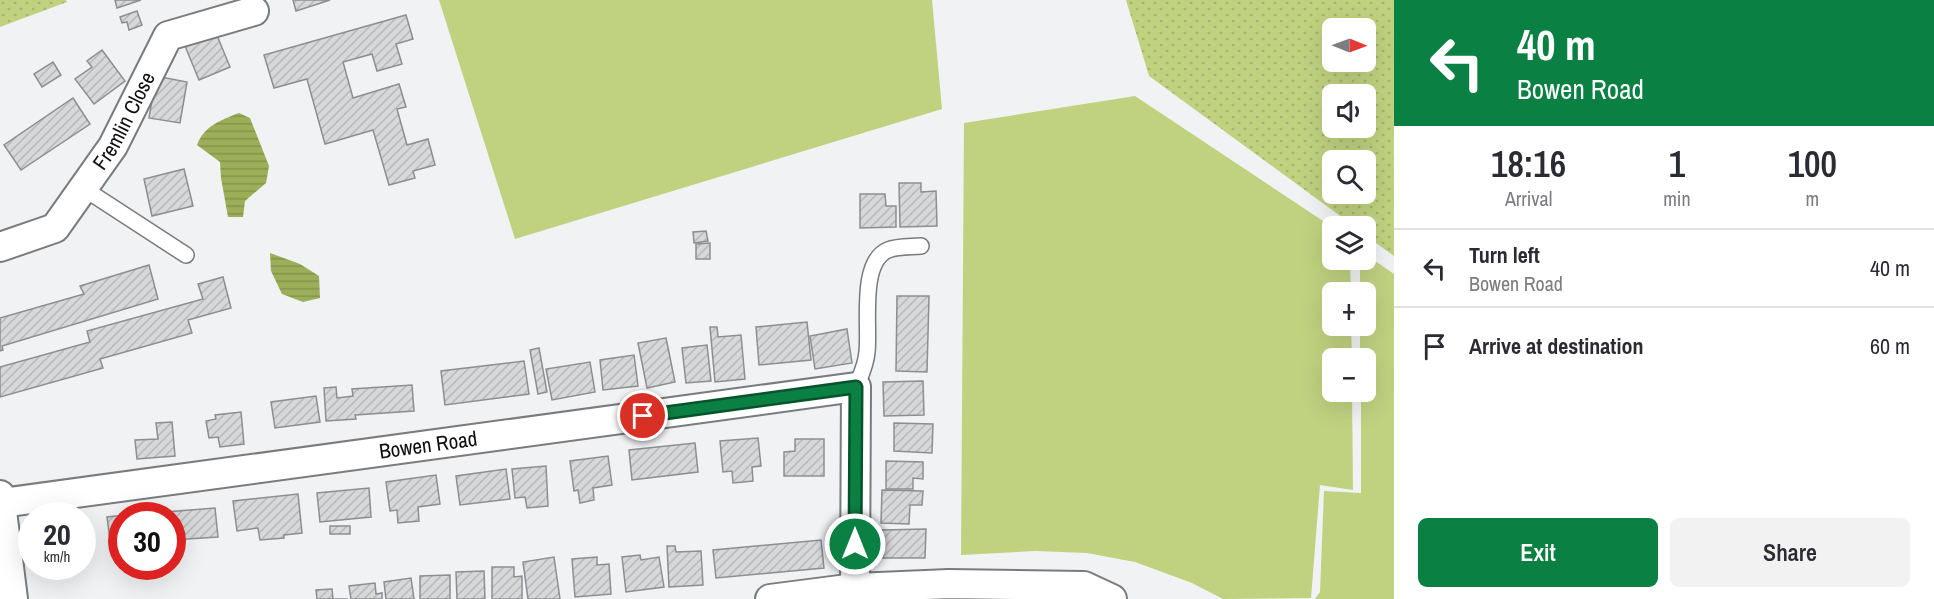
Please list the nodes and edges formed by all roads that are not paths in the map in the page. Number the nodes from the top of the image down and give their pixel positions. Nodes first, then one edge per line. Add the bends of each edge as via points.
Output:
1 (254, 11) dead end
2 (83, 188) junction
3 (921, 246) dead end
4 (0, 247) edge
5 (186, 255) dead end
6 (856, 387) junction
7 (1, 499) edge
8 (853, 594) edge
9 (13, 599) edge
10 (770, 599) edge
11 (1112, 599) edge

1 - 2 street, Fremlin Close via 168,36 113,146
2 - 4 street, Fremlin Close via 55,228
2 - 5 lane
3 - 6 lane via 888,250 870,275 867,351
6 - 7 street, Bowen Road
6 - 8 street
7 - 9 street
8 - 10 street
8 - 11 street via 949,584 1084,586

